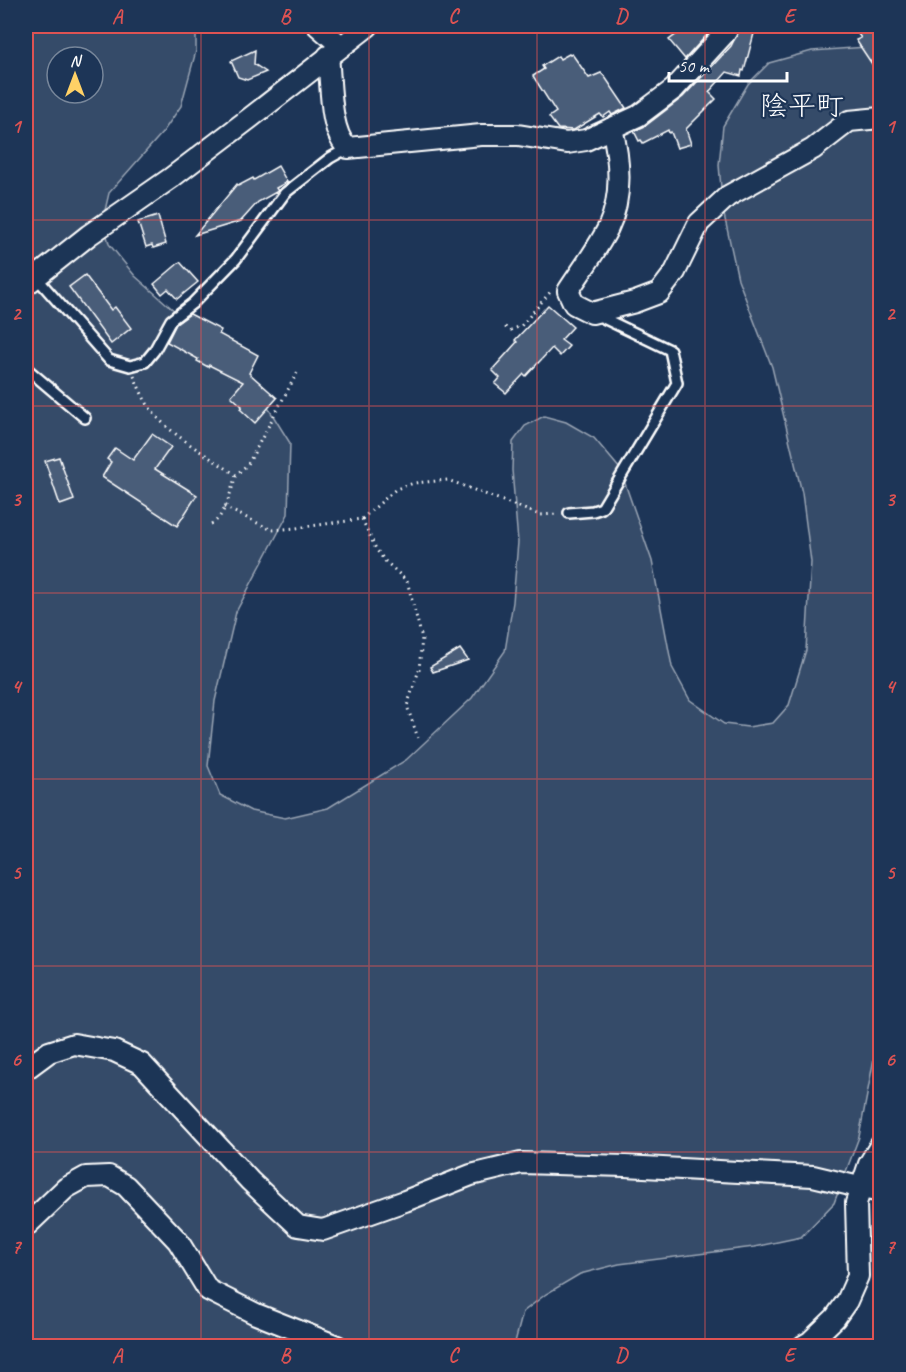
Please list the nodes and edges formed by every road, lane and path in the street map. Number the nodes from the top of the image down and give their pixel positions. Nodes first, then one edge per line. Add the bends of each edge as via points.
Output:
1 (318, 26) edge
2 (368, 26) edge
3 (729, 26) edge
4 (335, 51) junction
5 (880, 118) edge
6 (612, 129) junction
7 (348, 148) junction
8 (31, 281) edge
9 (568, 291) junction
10 (592, 313) junction
11 (505, 327) dead end
12 (130, 366) junction
13 (26, 368) edge
14 (297, 373) dead end
15 (85, 418) dead end
16 (236, 475) junction
17 (224, 507) junction
18 (569, 513) joint
19 (362, 519) junction
20 (211, 524) dead end
21 (418, 738) dead end
22 (26, 1069) edge
23 (880, 1146) edge
24 (871, 1189) edge
25 (26, 1226) edge
26 (337, 1347) edge
27 (803, 1347) edge

1 - 4 street
2 - 4 street
3 - 6 street via 674,89 638,116
4 - 7 street via 334,122
4 - 8 street
5 - 10 street via 849,121 813,149 728,196 699,223 675,272 659,292
6 - 7 street via 567,143 518,135 481,135
6 - 9 street via 618,155 618,192 608,227
7 - 12 lane via 285,193 236,259 171,320 145,362
8 - 12 lane via 109,360
9 - 10 street via 574,304
9 - 11 path via 553,290 521,326 511,330
10 - 18 lane via 670,350 677,383 602,508
12 - 16 path via 157,417
13 - 15 lane
14 - 16 path via 248,464
16 - 17 path
17 - 19 path via 272,530
17 - 20 path
18 - 19 path via 540,515 448,480 396,489
19 - 21 path via 376,549 407,581 422,638 419,670 407,706
22 - 24 street via 49,1052 74,1044 114,1051 142,1064 297,1226 323,1230 471,1175 521,1163 813,1176
23 - 24 street via 869,1164
24 - 27 street via 856,1203 858,1276 835,1318
25 - 26 street via 66,1188 86,1178 109,1176 126,1186 178,1241 208,1290

